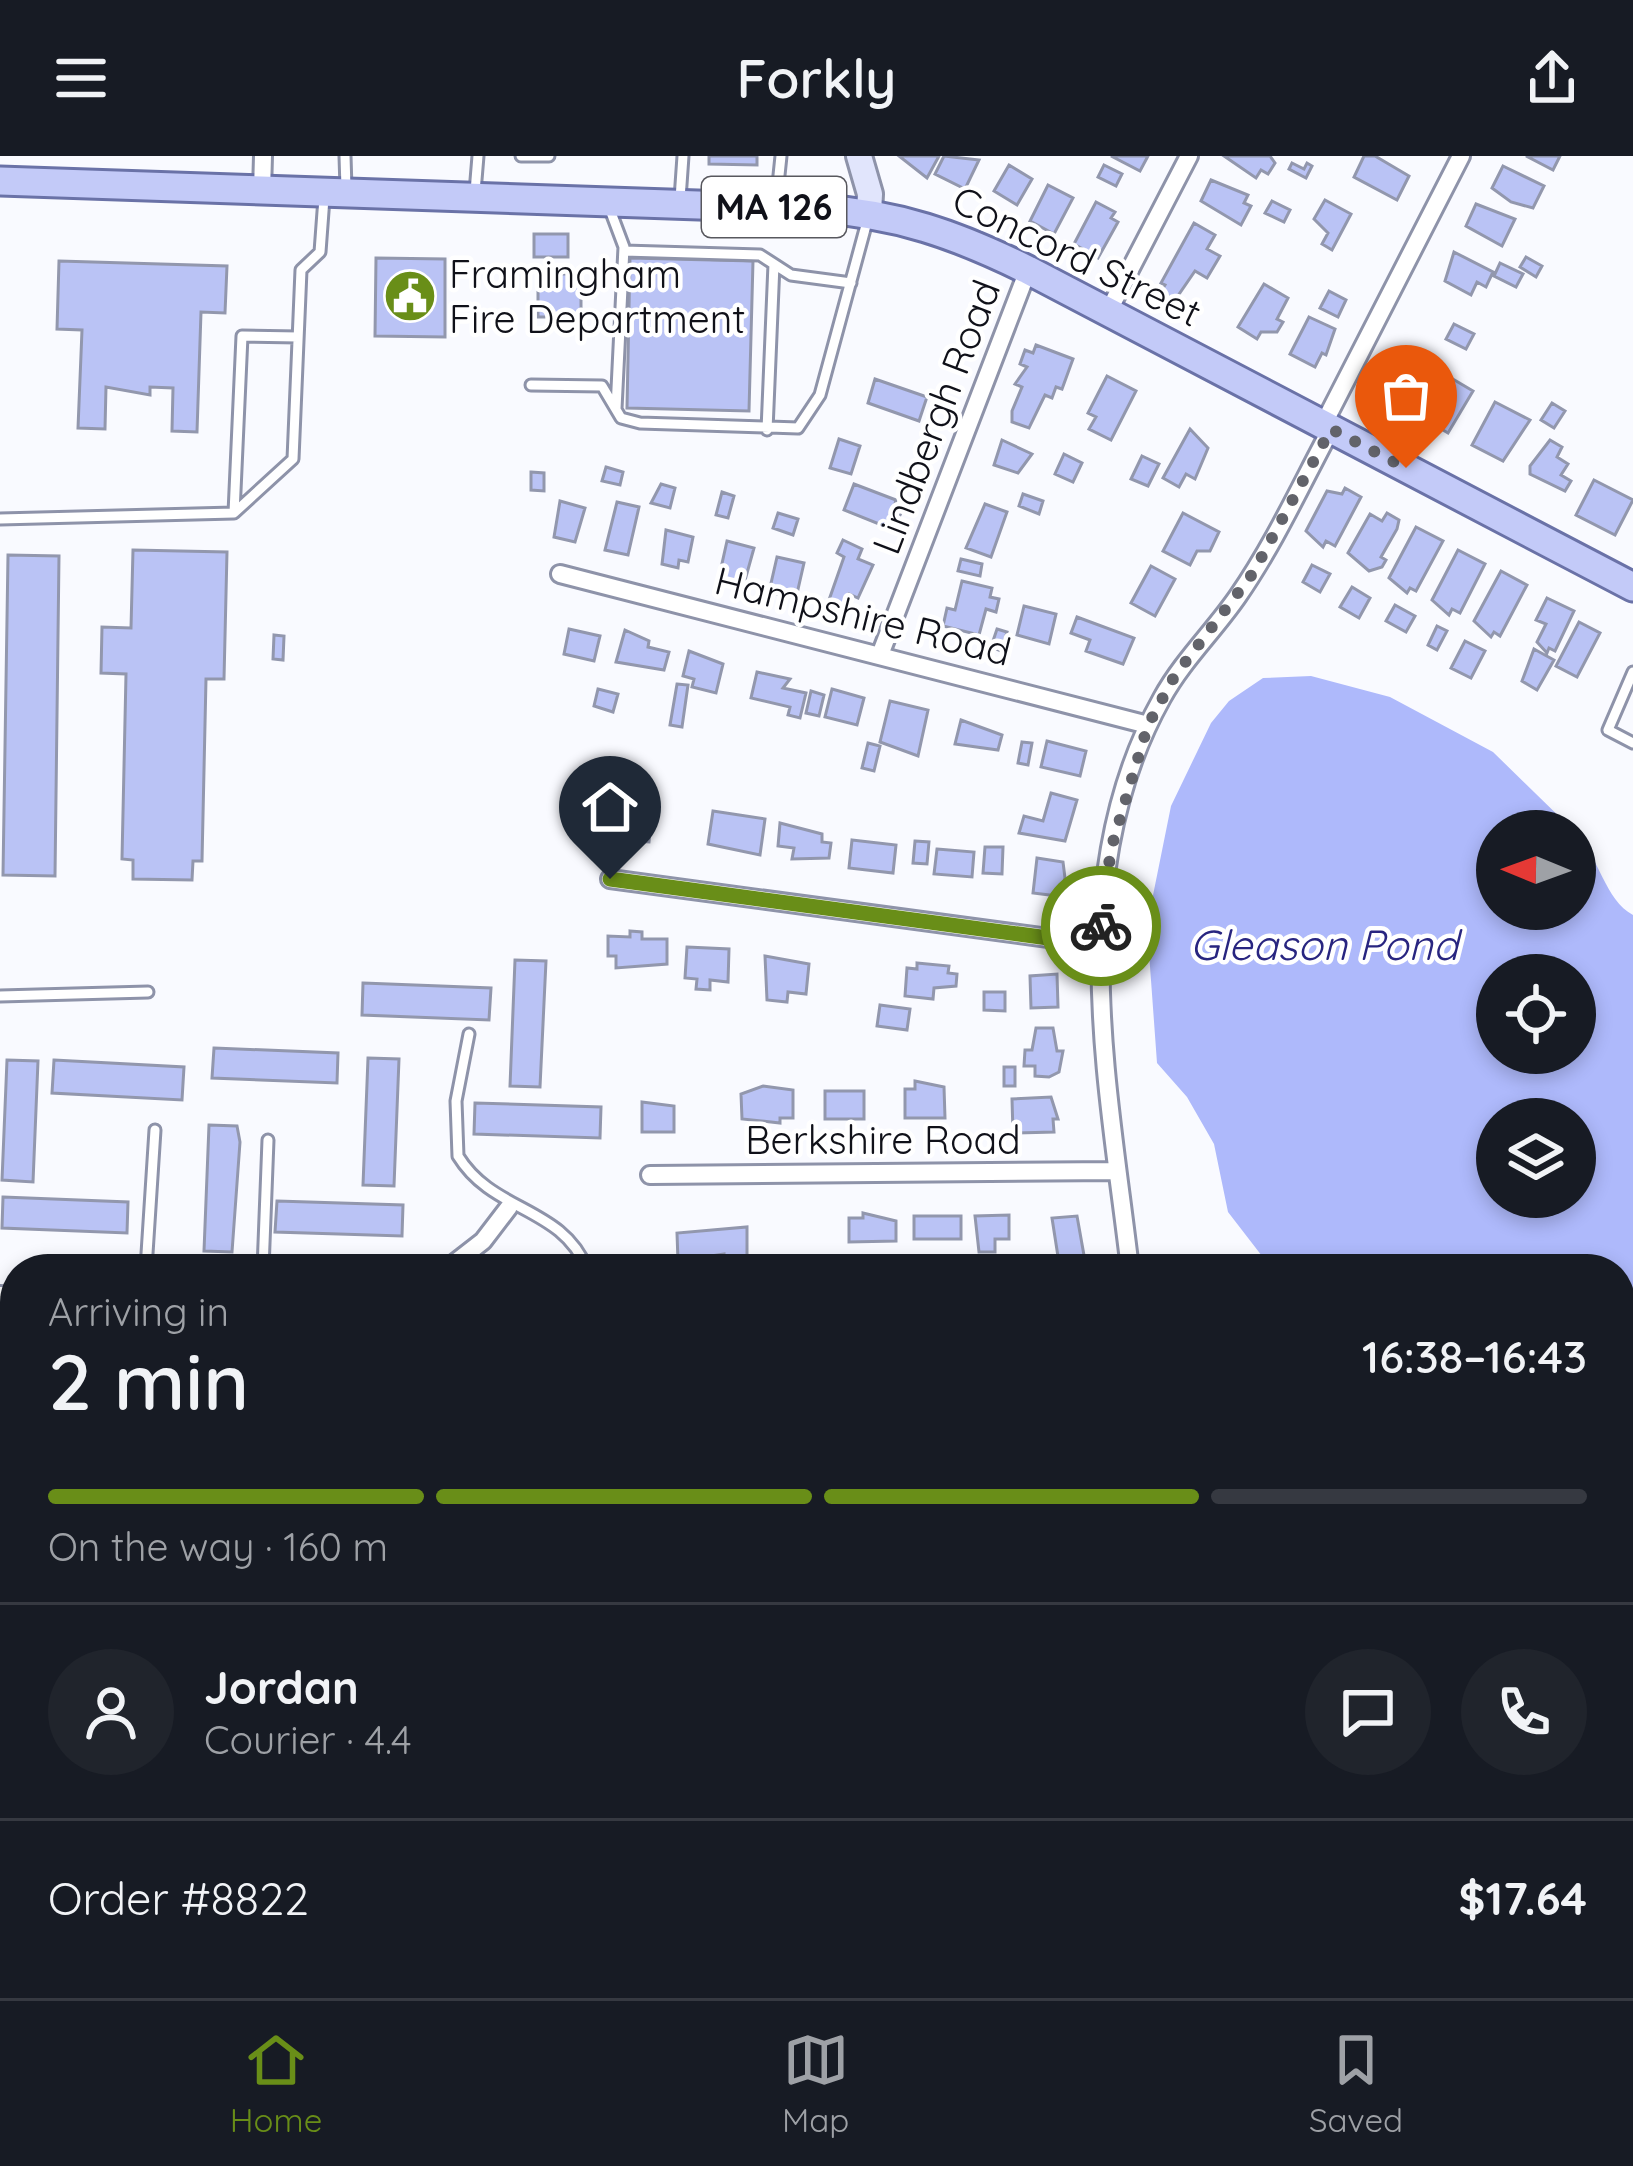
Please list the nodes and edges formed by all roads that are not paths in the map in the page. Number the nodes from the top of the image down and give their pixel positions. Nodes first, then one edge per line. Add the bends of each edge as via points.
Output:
1 (262, 156) edge
2 (346, 156) edge
3 (478, 156) edge
4 (521, 156) edge
5 (550, 156) edge
6 (683, 156) edge
7 (781, 156) edge
8 (859, 156) edge
9 (1189, 156) edge
10 (1461, 156) edge
11 (0, 181) edge
12 (262, 191) junction
13 (335, 193) junction
14 (474, 198) junction
15 (608, 202) junction
16 (679, 204) junction
17 (776, 208) junction
18 (869, 212) junction
19 (624, 251) junction
20 (774, 264) junction
21 (1028, 270) junction
22 (851, 283) junction
23 (1108, 312) junction
24 (298, 337) junction
25 (531, 385) dead end
26 (616, 410) junction
27 (1327, 427) junction
28 (767, 430) junction
29 (234, 513) junction
30 (0, 519) edge
31 (560, 574) dead end
32 (1632, 584) edge
33 (880, 655) junction
34 (1633, 672) edge
35 (1148, 725) junction
36 (1633, 743) edge
37 (610, 879) dead end
38 (1100, 945) junction
39 (148, 992) dead end
40 (0, 995) edge
41 (469, 1034) dead end
42 (155, 1130) dead end
43 (268, 1140) dead end
44 (1117, 1171) junction
45 (650, 1175) dead end
46 (509, 1207) junction
47 (147, 1254) edge
48 (264, 1254) edge
49 (466, 1254) edge
50 (577, 1254) edge
51 (1128, 1254) edge

1 - 12 street
2 - 13 lane
3 - 14 lane
4 - 5 lane
6 - 16 lane
7 - 17 lane
8 - 18 main road
9 - 23 street
10 - 27 street
11 - 12 main road, Concord Street / MA 126
12 - 13 main road, Concord Street / MA 126
13 - 14 main road, Concord Street / MA 126
13 - 24 lane via 320,252 301,270
14 - 15 main road, Concord Street / MA 126
15 - 16 main road, Concord Street / MA 126
15 - 19 lane
16 - 17 main road, Concord Street / MA 126
17 - 18 main road, Concord Street / MA 126
18 - 21 main road, Concord Street / MA 126 via 952,233
18 - 22 lane
19 - 20 lane via 760,254
19 - 26 lane
20 - 22 lane via 791,275
20 - 28 lane
21 - 23 main road, Concord Street / MA 126
21 - 33 street, Lindbergh Road
22 - 28 lane via 808,417 798,428
23 - 27 main road, Concord Street / MA 126
24 - 29 lane via 293,459
24 - 29 lane via 242,335
25 - 26 lane via 602,386
26 - 28 lane via 640,423
27 - 32 main road, Concord Street / MA 126
27 - 35 street via 1253,573
29 - 30 lane
31 - 33 street, Hampshire Road
33 - 35 street, Hampshire Road
34 - 36 lane via 1608,730
35 - 38 street via 1111,849
37 - 38 street
38 - 44 street via 1102,1060
39 - 40 lane
41 - 46 lane via 456,1101 458,1156
42 - 47 lane
43 - 48 lane
44 - 45 street, Berkshire Road
44 - 51 street
46 - 49 street
46 - 50 lane via 560,1228

